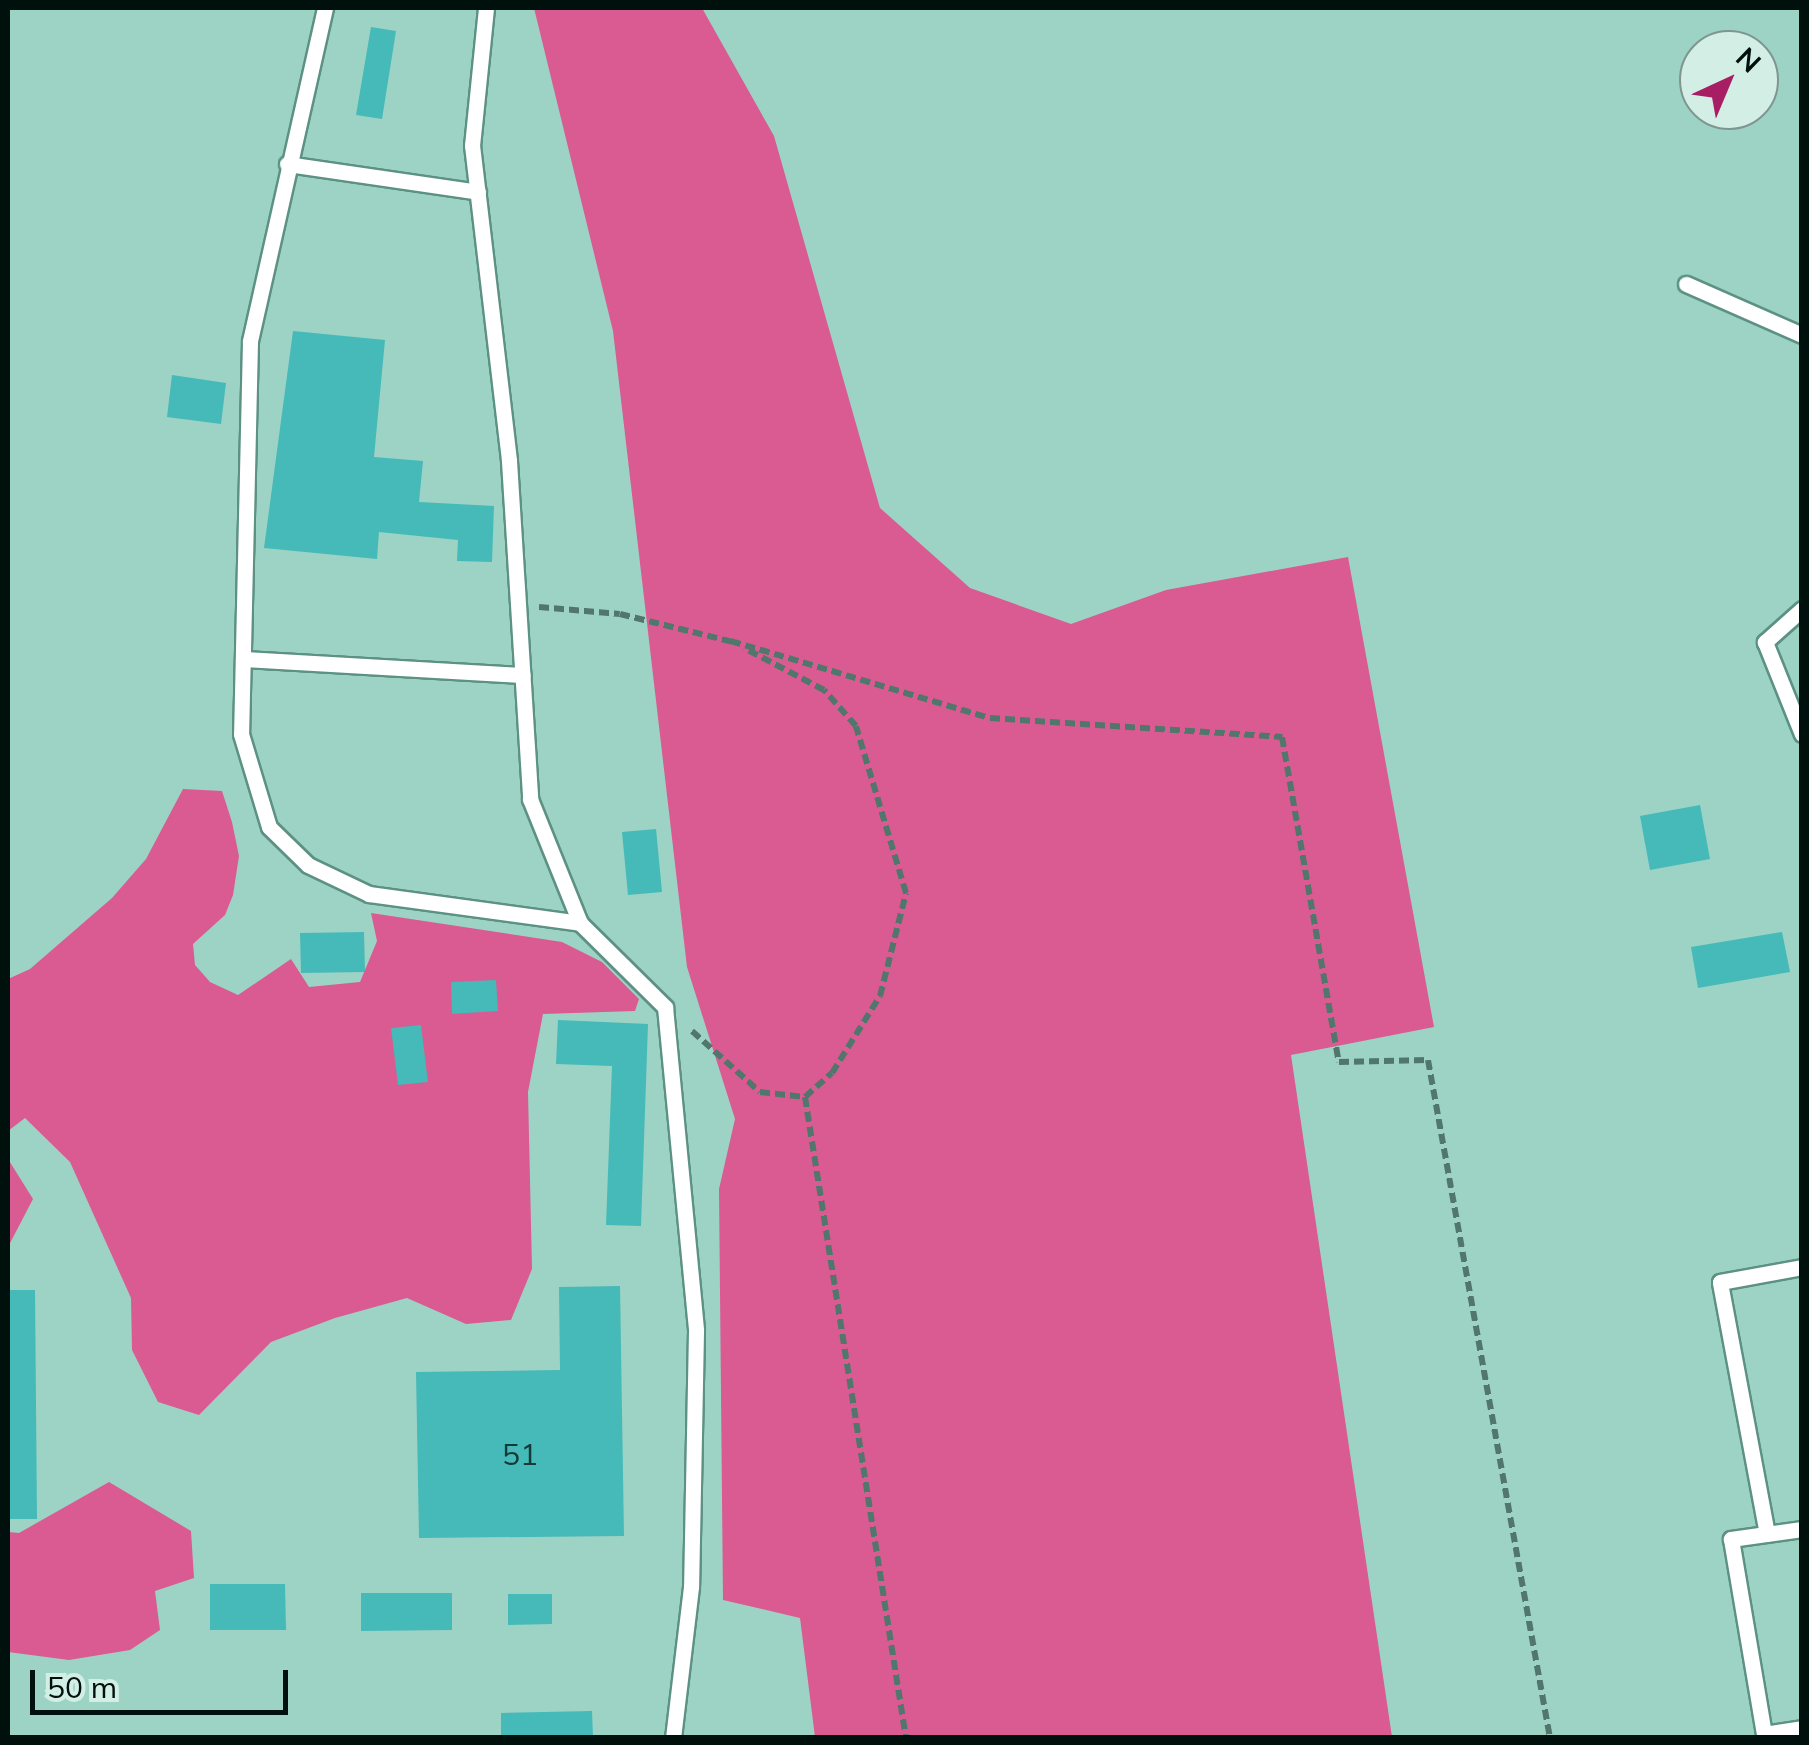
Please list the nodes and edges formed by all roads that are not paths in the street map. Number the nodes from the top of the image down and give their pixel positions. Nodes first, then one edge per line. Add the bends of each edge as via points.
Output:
1 (325, 8) edge
2 (486, 8) edge
3 (287, 164) junction
4 (478, 192) junction
5 (1686, 284) dead end
6 (1802, 335) edge
7 (1802, 609) edge
8 (243, 659) junction
9 (522, 675) junction
10 (1802, 734) edge
11 (580, 923) junction
12 (1802, 1267) edge
13 (1802, 1529) edge
14 (1766, 1534) junction
15 (1802, 1728) edge
16 (674, 1738) edge

1 - 3 lane
2 - 4 lane via 472,145
3 - 4 lane
3 - 8 lane via 250,341
4 - 9 lane
5 - 6 lane
7 - 10 lane via 1765,642
8 - 9 lane
8 - 11 lane via 242,734 269,827 308,865 369,894
9 - 11 lane via 530,799
11 - 16 lane via 665,1007 696,1330 691,1587
12 - 14 lane via 1720,1282
13 - 14 lane
14 - 15 lane via 1731,1540 1764,1734

